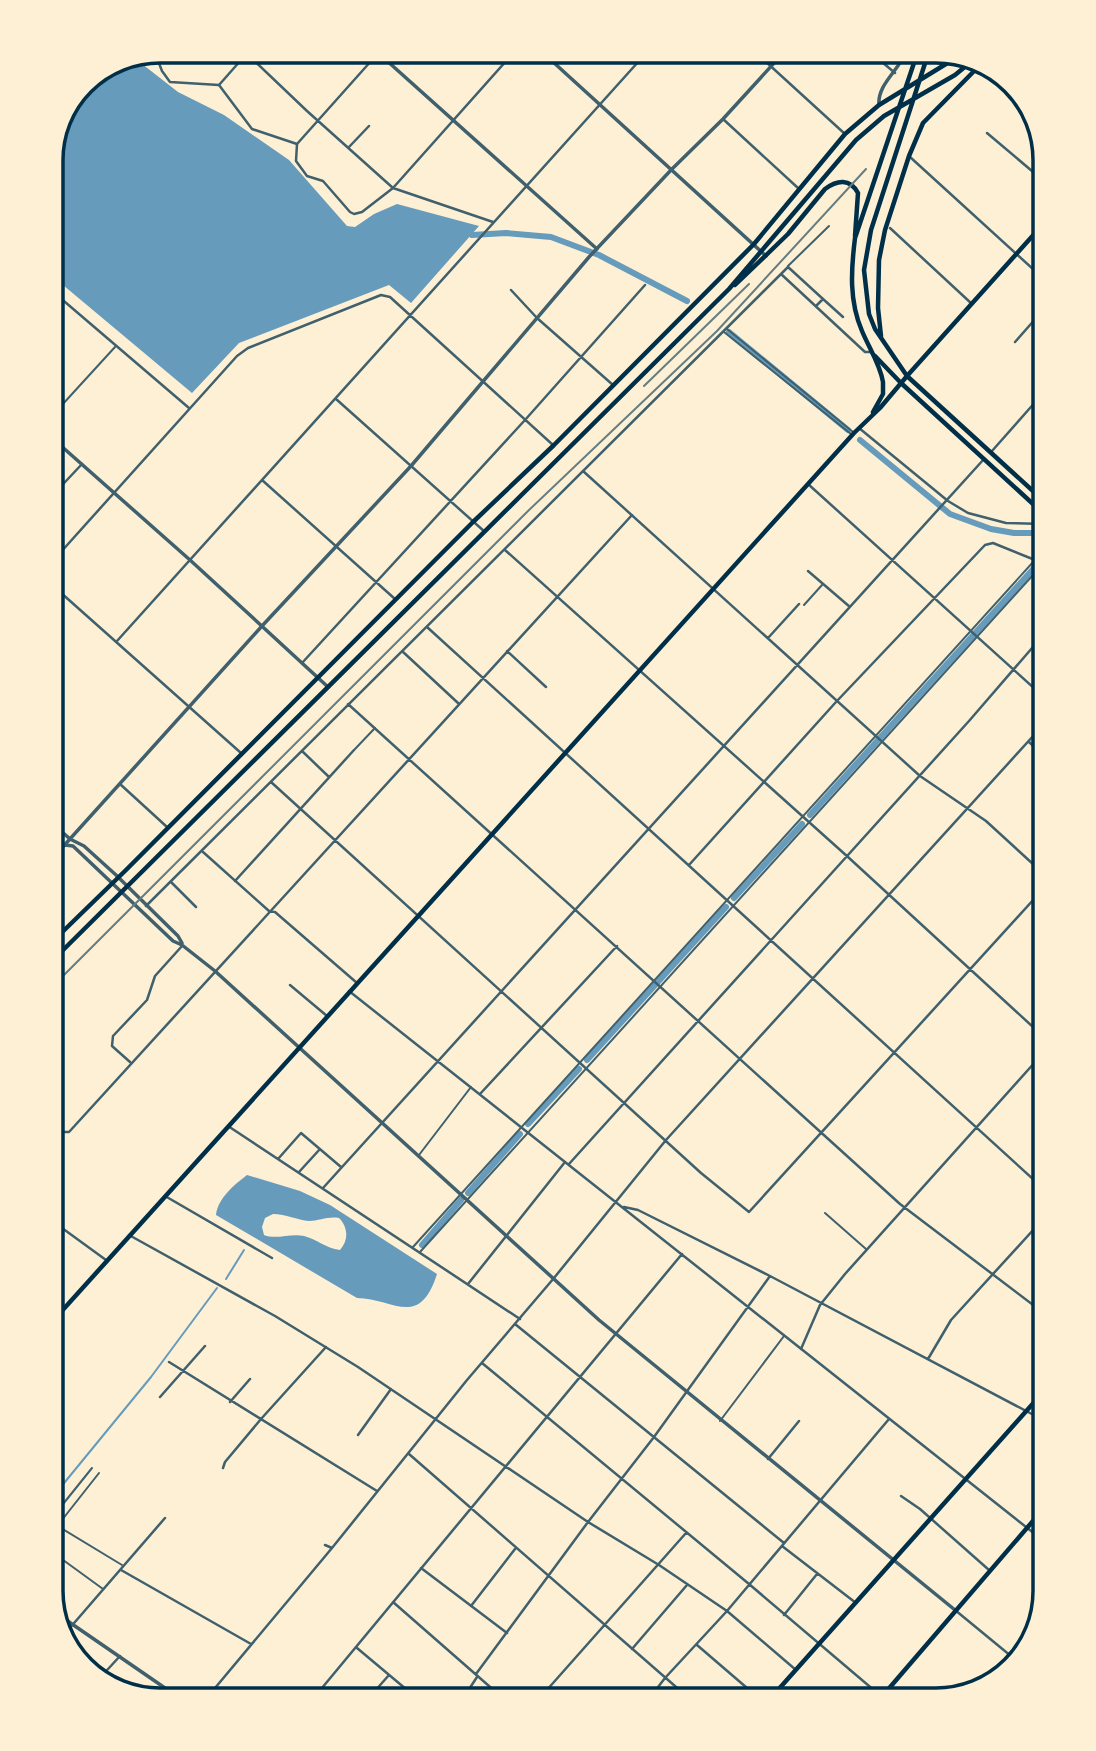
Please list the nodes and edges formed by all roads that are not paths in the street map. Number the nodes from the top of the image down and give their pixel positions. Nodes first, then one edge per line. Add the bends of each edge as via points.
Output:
1 (159, 63) edge
2 (238, 63) edge
3 (258, 63) edge
4 (368, 63) edge
5 (391, 63) edge
6 (504, 63) edge
7 (554, 63) edge
8 (637, 63) edge
9 (768, 63) edge
10 (775, 63) edge
11 (883, 63) edge
12 (900, 63) edge
13 (914, 63) edge
14 (925, 63) edge
15 (947, 64) edge
16 (772, 66) junction
17 (964, 67) edge
18 (974, 71) edge
19 (895, 73) junction
20 (219, 85) junction
21 (600, 105) junction
22 (879, 105) junction
23 (453, 120) junction
24 (723, 120) junction
25 (318, 121) junction
26 (369, 126) dead end
27 (987, 133) dead end
28 (845, 134) junction
29 (297, 144) junction
30 (349, 147) junction
31 (909, 156) junction
32 (672, 169) junction
33 (1033, 172) edge
34 (527, 187) junction
35 (393, 188) junction
36 (799, 189) junction
37 (494, 222) junction
38 (830, 226) dead end
39 (890, 228) dead end
40 (1033, 235) edge
41 (855, 238) junction
42 (754, 244) junction
43 (596, 250) junction
44 (761, 251) junction
45 (1016, 254) junction
46 (766, 256) junction
47 (788, 267) junction
48 (1033, 269) edge
49 (780, 274) junction
50 (645, 285) dead end
51 (729, 289) junction
52 (511, 290) dead end
53 (823, 299) junction
54 (63, 301) edge
55 (972, 304) junction
56 (816, 306) junction
57 (411, 315) junction
58 (843, 317) dead end
59 (537, 318) junction
60 (1033, 321) edge
61 (725, 330) junction
62 (881, 337) junction
63 (1014, 342) dead end
64 (116, 347) junction
65 (872, 352) junction
66 (581, 357) junction
67 (907, 376) junction
68 (484, 383) junction
69 (901, 383) junction
70 (613, 386) junction
71 (335, 399) junction
72 (63, 404) edge
73 (1033, 405) edge
74 (189, 408) junction
75 (872, 414) junction
76 (525, 420) junction
77 (855, 432) junction
78 (554, 446) junction
79 (63, 447) edge
80 (990, 453) junction
81 (984, 459) junction
82 (82, 464) junction
83 (411, 466) junction
84 (583, 471) junction
85 (262, 480) junction
86 (63, 484) edge
87 (808, 484) junction
88 (1032, 489) edge
89 (115, 495) junction
90 (449, 501) junction
91 (946, 502) junction
92 (1033, 504) edge
93 (632, 515) junction
94 (473, 522) junction
95 (1033, 524) edge
96 (485, 532) junction
97 (337, 545) junction
98 (505, 549) junction
99 (63, 550) edge
100 (1033, 558) edge
101 (892, 559) junction
102 (190, 560) junction
103 (1033, 561) edge
104 (808, 571) dead end
105 (1033, 577) edge
106 (377, 581) junction
107 (823, 584) junction
108 (713, 589) junction
109 (63, 594) edge
110 (556, 597) junction
111 (935, 598) junction
112 (396, 599) junction
113 (799, 604) dead end
114 (804, 605) dead end
115 (850, 607) junction
116 (262, 626) junction
117 (427, 627) junction
118 (972, 631) junction
119 (977, 637) junction
120 (767, 639) junction
121 (117, 641) junction
122 (1033, 647) edge
123 (402, 651) junction
124 (507, 651) junction
125 (302, 663) junction
126 (797, 666) junction
127 (1013, 670) junction
128 (639, 671) junction
129 (317, 677) junction
130 (482, 678) junction
131 (328, 687) junction
132 (547, 687) dead end
133 (1033, 688) edge
134 (836, 702) junction
135 (458, 703) junction
136 (348, 704) junction
137 (189, 708) junction
138 (374, 728) junction
139 (876, 736) junction
140 (1033, 736) edge
141 (882, 742) junction
142 (1028, 742) junction
143 (1033, 746) edge
144 (724, 747) junction
145 (354, 750) joint
146 (302, 751) junction
147 (565, 752) junction
148 (241, 753) junction
149 (409, 758) junction
150 (920, 776) junction
151 (328, 777) junction
152 (271, 782) junction
153 (765, 782) junction
154 (120, 784) junction
155 (301, 808) junction
156 (968, 808) junction
157 (802, 818) junction
158 (808, 823) junction
159 (168, 828) junction
160 (648, 828) junction
161 (63, 833) edge
162 (491, 833) junction
163 (70, 839) junction
164 (335, 840) junction
165 (65, 845) joint
166 (202, 851) junction
167 (848, 857) junction
168 (1033, 863) edge
169 (689, 866) junction
170 (235, 881) junction
171 (171, 882) junction
172 (889, 895) junction
173 (727, 900) junction
174 (1033, 900) edge
175 (733, 905) junction
176 (146, 906) junction
177 (196, 907) dead end
178 (575, 910) junction
179 (269, 911) junction
180 (418, 915) junction
181 (63, 931) edge
182 (771, 940) junction
183 (182, 945) junction
184 (63, 946) edge
185 (617, 946) junction
186 (970, 969) junction
187 (215, 971) junction
188 (814, 978) junction
189 (655, 980) junction
190 (357, 983) junction
191 (290, 985) dead end
192 (661, 985) junction
193 (501, 989) junction
194 (349, 991) junction
195 (327, 1016) junction
196 (698, 1021) junction
197 (541, 1027) junction
198 (1033, 1027) edge
199 (299, 1047) junction
200 (895, 1051) junction
201 (740, 1058) junction
202 (438, 1061) junction
203 (130, 1062) junction
204 (579, 1062) junction
205 (1033, 1064) edge
206 (585, 1068) junction
207 (471, 1087) junction
208 (480, 1094) junction
209 (624, 1102) junction
210 (382, 1122) junction
211 (228, 1126) junction
212 (521, 1127) junction
213 (977, 1127) junction
214 (63, 1130) edge
215 (527, 1132) junction
216 (823, 1132) junction
217 (666, 1140) junction
218 (320, 1149) junction
219 (418, 1155) junction
220 (278, 1159) junction
221 (567, 1163) junction
222 (341, 1167) junction
223 (299, 1172) junction
224 (1033, 1179) edge
225 (323, 1188) junction
226 (461, 1194) junction
227 (165, 1196) junction
228 (466, 1200) junction
229 (617, 1202) junction
230 (623, 1206) junction
231 (905, 1208) junction
232 (825, 1213) dead end
233 (63, 1229) edge
234 (1033, 1230) edge
235 (129, 1234) junction
236 (508, 1235) junction
237 (413, 1248) junction
238 (867, 1250) junction
239 (419, 1252) junction
240 (682, 1254) junction
241 (272, 1258) dead end
242 (106, 1260) junction
243 (993, 1274) junction
244 (770, 1276) junction
245 (554, 1278) junction
246 (468, 1284) junction
247 (821, 1303) junction
248 (1033, 1305) edge
249 (748, 1307) junction
250 (63, 1309) edge
251 (520, 1319) junction
252 (515, 1324) junction
253 (615, 1333) junction
254 (784, 1336) junction
255 (205, 1346) dead end
256 (326, 1347) junction
257 (801, 1349) junction
258 (928, 1359) junction
259 (169, 1363) dead end
260 (482, 1363) junction
261 (182, 1371) junction
262 (578, 1377) junction
263 (250, 1379) dead end
264 (391, 1389) junction
265 (686, 1393) junction
266 (160, 1397) dead end
267 (230, 1402) junction
268 (1033, 1405) edge
269 (1027, 1412) junction
270 (1033, 1415) edge
271 (546, 1417) junction
272 (261, 1419) junction
273 (434, 1419) junction
274 (889, 1419) junction
275 (720, 1421) junction
276 (799, 1421) dead end
277 (358, 1435) dead end
278 (654, 1437) junction
279 (408, 1453) junction
280 (768, 1459) junction
281 (505, 1466) junction
282 (92, 1468) dead end
283 (223, 1468) dead end
284 (99, 1473) dead end
285 (621, 1478) junction
286 (965, 1478) junction
287 (377, 1491) junction
288 (901, 1496) dead end
289 (820, 1501) junction
290 (63, 1505) edge
291 (472, 1508) junction
292 (63, 1518) edge
293 (165, 1518) dead end
294 (930, 1519) junction
295 (1033, 1520) edge
296 (588, 1522) junction
297 (1027, 1527) junction
298 (63, 1529) edge
299 (1033, 1532) edge
300 (686, 1533) junction
301 (326, 1545) dead end
302 (783, 1545) junction
303 (332, 1548) junction
304 (515, 1549) junction
305 (63, 1560) edge
306 (894, 1560) junction
307 (659, 1564) junction
308 (123, 1568) junction
309 (421, 1568) junction
310 (989, 1570) junction
311 (817, 1573) junction
312 (549, 1576) junction
313 (688, 1584) junction
314 (749, 1584) junction
315 (103, 1589) junction
316 (393, 1602) junction
317 (856, 1603) junction
318 (471, 1606) junction
319 (955, 1610) junction
320 (727, 1611) junction
321 (784, 1615) junction
322 (68, 1620) edge
323 (74, 1624) junction
324 (605, 1626) junction
325 (71, 1628) edge
326 (507, 1633) junction
327 (251, 1644) junction
328 (696, 1644) junction
329 (819, 1645) junction
330 (356, 1647) junction
331 (632, 1649) junction
332 (1010, 1654) edge
333 (120, 1656) junction
334 (796, 1670) junction
335 (106, 1672) edge
336 (389, 1675) junction
337 (477, 1675) junction
338 (665, 1678) junction
339 (166, 1688) edge
340 (215, 1688) edge
341 (322, 1688) edge
342 (378, 1688) edge
343 (405, 1688) edge
344 (469, 1688) edge
345 (492, 1688) edge
346 (549, 1688) edge
347 (657, 1688) edge
348 (677, 1688) edge
349 (747, 1688) edge
350 (780, 1688) edge
351 (868, 1688) edge
352 (889, 1688) edge

1 - 20 street via 170,82
2 - 20 street
3 - 25 street
4 - 25 street
5 - 23 street
6 - 23 street
7 - 21 street
8 - 21 street
9 - 16 street
10 - 16 street
11 - 19 street
12 - 19 street
13 - 41 main road
14 - 62 main road via 872,230 864,270 869,314
15 - 22 main road
16 - 24 street
16 - 28 street
17 - 44 main road via 884,116 840,158
18 - 31 main road via 923,123
19 - 22 street via 883,87
20 - 29 street via 252,129
21 - 32 street
21 - 34 street
22 - 28 main road
23 - 34 street
23 - 35 street
24 - 32 street
24 - 36 street
25 - 29 street
25 - 30 street
26 - 30 street
27 - 33 street
28 - 36 main road
29 - 35 street via 296,160 307,176 323,181 354,214
30 - 35 street
31 - 45 street
31 - 62 main road via 879,260
32 - 42 street
32 - 43 street
34 - 37 street
34 - 43 street
35 - 37 street
36 - 42 main road
37 - 57 street
38 - 47 lane
39 - 55 street
40 - 45 main road
41 - 46 main road via 859,198 855,187 832,183
41 - 65 main road via 851,280 857,316
42 - 44 street
42 - 70 main road
43 - 59 street
44 - 46 street
44 - 51 main road
45 - 48 street
45 - 55 main road
46 - 51 main road
47 - 49 street
47 - 53 street
49 - 56 street
49 - 61 street
50 - 66 street
51 - 96 main road
52 - 59 street
53 - 56 street
53 - 58 street
54 - 64 street
55 - 67 main road
56 - 65 street via 865,352
57 - 68 street
57 - 71 street
57 - 74 street via 386,294 242,352
59 - 66 street
59 - 68 street
60 - 63 street
61 - 77 lane
61 - 84 street
62 - 67 main road
64 - 72 lane
64 - 74 street
65 - 69 main road
65 - 75 main road via 884,388
66 - 70 street
66 - 76 street
67 - 69 main road
67 - 80 main road
68 - 76 street
68 - 83 street
69 - 75 main road
69 - 81 main road
70 - 78 main road
71 - 83 street
71 - 85 street
73 - 80 street
74 - 89 street
75 - 77 main road
76 - 78 street
76 - 90 street
77 - 87 main road
77 - 91 street
78 - 94 main road
79 - 82 street
80 - 88 main road
81 - 91 street
81 - 92 main road
82 - 86 street
82 - 89 street
83 - 90 street
83 - 97 street
84 - 93 street
84 - 98 street
85 - 97 street
85 - 102 street
87 - 101 street
87 - 108 main road
89 - 99 street
89 - 102 street
90 - 94 street
90 - 106 street
91 - 95 street via 998,521
91 - 101 street
93 - 108 street
93 - 110 street
94 - 96 street
94 - 112 main road
96 - 131 main road
97 - 106 street
97 - 116 street
98 - 110 street
98 - 117 street
100 - 111 street via 989,542
101 - 111 street
101 - 115 street
102 - 116 street
102 - 121 street
103 - 118 lane
104 - 107 street
105 - 119 lane
106 - 112 street
106 - 125 street
107 - 114 lane
107 - 115 street
108 - 120 street
108 - 128 main road
109 - 121 street
110 - 124 street
110 - 128 street
111 - 118 street
111 - 134 street
112 - 129 main road
113 - 120 street
115 - 126 street
116 - 125 street
116 - 137 street
117 - 123 street
117 - 130 street
118 - 119 street
118 - 139 lane
119 - 127 street
119 - 141 lane
120 - 126 street
121 - 137 street
122 - 127 street
123 - 135 street
123 - 136 street
124 - 130 street
124 - 132 street
125 - 129 street
126 - 134 street
126 - 144 street
127 - 133 street
127 - 150 street
128 - 144 street
128 - 147 main road
129 - 131 street
129 - 148 main road
130 - 135 street
130 - 147 street
131 - 184 main road
134 - 139 street
134 - 153 street
135 - 149 street
136 - 138 street
136 - 146 street
137 - 148 street
137 - 154 street
138 - 145 lane
138 - 149 street
139 - 141 street
139 - 157 lane
140 - 142 street
141 - 150 street
141 - 158 lane
142 - 143 street
142 - 156 street
144 - 153 street
144 - 160 street
145 - 151 street
146 - 151 street
146 - 152 street
147 - 160 street
147 - 162 main road
148 - 159 main road
149 - 162 street
149 - 164 street
150 - 156 street
150 - 167 street
151 - 155 street
152 - 155 street
152 - 166 street
153 - 157 street
153 - 169 street
154 - 159 street
154 - 163 street
155 - 164 street
155 - 170 street
156 - 168 street
156 - 172 street
157 - 158 street
157 - 173 lane
158 - 167 street
158 - 175 lane
159 - 181 main road
160 - 169 street
160 - 178 street
161 - 163 street
162 - 178 street
162 - 180 main road
163 - 165 street
163 - 176 street via 84,846
164 - 179 street
164 - 180 street
165 - 183 street via 73,846
166 - 170 street
166 - 171 street
167 - 172 street
167 - 182 street
169 - 173 street
170 - 179 street
171 - 176 street
171 - 177 street
172 - 186 street
172 - 188 street
173 - 175 street
173 - 189 lane
174 - 186 street
175 - 182 street
175 - 192 lane
176 - 183 street
178 - 185 street
178 - 193 street
179 - 187 street
179 - 190 street
180 - 190 main road
180 - 193 street
182 - 188 street
182 - 196 street
183 - 187 street
183 - 203 street via 155,976 147,1000 113,1036 112,1046
185 - 189 street
185 - 197 street
186 - 198 street
186 - 200 street
187 - 199 street
187 - 203 street
188 - 200 street
188 - 201 street
189 - 192 street
189 - 204 lane
190 - 194 main road
191 - 195 street
192 - 196 street
192 - 206 lane
193 - 197 street
193 - 202 street
194 - 195 main road
194 - 202 street
195 - 199 main road
196 - 201 street
196 - 209 street
197 - 204 street
197 - 208 street
199 - 210 street
199 - 211 main road
200 - 213 street
200 - 216 street
201 - 216 street
201 - 217 street
202 - 207 street
202 - 210 street
203 - 214 street via 69,1132
204 - 206 street
204 - 212 lane
205 - 213 street
206 - 209 street
206 - 215 lane
207 - 208 street
207 - 219 lane
208 - 212 street
209 - 217 street
209 - 221 street
210 - 219 street
210 - 222 street
211 - 220 street
211 - 227 main road
212 - 215 street
212 - 226 lane
213 - 224 street
213 - 231 street
215 - 221 street
215 - 228 lane
216 - 217 street via 749,1212
216 - 231 street
217 - 229 street
218 - 220 street via 301,1133
218 - 222 street
218 - 223 street
219 - 226 street
220 - 223 street
221 - 229 street
221 - 236 street
222 - 225 street
223 - 225 street
225 - 237 street
226 - 228 street
226 - 237 lane
227 - 235 main road
227 - 241 street
228 - 236 street
228 - 239 lane
229 - 230 street
229 - 245 street
230 - 240 street
230 - 244 street
231 - 238 street
231 - 243 street
232 - 238 lane
233 - 242 street
234 - 243 street
235 - 242 main road
235 - 256 street
236 - 245 street
236 - 246 street
237 - 239 street
238 - 247 street
239 - 246 street
240 - 249 street
240 - 253 street
242 - 250 main road
243 - 248 street
243 - 258 street via 951,1320
244 - 247 street
244 - 249 street
245 - 251 street
245 - 253 street
246 - 251 street
247 - 257 street
247 - 258 street
249 - 254 street
249 - 265 street
251 - 252 street
252 - 260 street
252 - 262 street
253 - 262 street
253 - 265 street
254 - 257 street
254 - 275 lane
255 - 261 street
256 - 264 street
256 - 272 street
257 - 274 street
258 - 269 street
259 - 261 street
260 - 271 street
260 - 273 street
261 - 266 street
261 - 267 street
262 - 271 street
262 - 278 street
263 - 267 street
264 - 273 street
264 - 277 street
265 - 275 street
265 - 278 street
267 - 272 street
268 - 269 main road
269 - 270 street
269 - 286 main road
271 - 281 street
271 - 285 street
272 - 283 street
272 - 287 street
273 - 279 street
273 - 281 street
274 - 286 street
274 - 289 street
275 - 280 street
276 - 280 street
278 - 285 street
278 - 302 street
279 - 287 street
279 - 291 street
280 - 289 street
281 - 291 street
281 - 296 street
282 - 290 lane
284 - 292 lane
285 - 296 street
285 - 300 street
286 - 294 main road
286 - 297 street
287 - 303 street
288 - 294 street
289 - 302 street
289 - 306 street
291 - 304 street
291 - 309 street
293 - 308 street
294 - 306 main road
294 - 310 street
295 - 297 main road
296 - 307 street
296 - 312 street
297 - 299 street
297 - 310 main road
298 - 308 lane
300 - 307 street
300 - 314 street
301 - 303 street
302 - 311 street
302 - 314 street
303 - 327 street
304 - 312 street
304 - 318 street
305 - 315 lane
306 - 317 main road
306 - 319 street
307 - 313 street
307 - 324 street
308 - 315 street
308 - 327 street
309 - 316 street
309 - 318 street
310 - 319 main road
311 - 317 street
311 - 321 street
312 - 324 street
312 - 326 street
313 - 320 street
313 - 331 street
314 - 320 street
314 - 321 street
315 - 323 street
316 - 330 street
316 - 337 street
317 - 329 main road
318 - 326 street
319 - 332 street
319 - 352 main road
320 - 328 street
320 - 334 street
321 - 329 street
322 - 323 street
323 - 325 street
323 - 333 street
324 - 331 street
324 - 346 street
326 - 337 street
327 - 340 street
328 - 338 street
328 - 349 street
329 - 334 main road
329 - 351 street
330 - 336 street
330 - 341 street
331 - 338 street
333 - 335 street
333 - 339 street
334 - 350 main road
336 - 342 street
336 - 343 street
337 - 344 street
337 - 345 street
338 - 347 street
338 - 348 street

